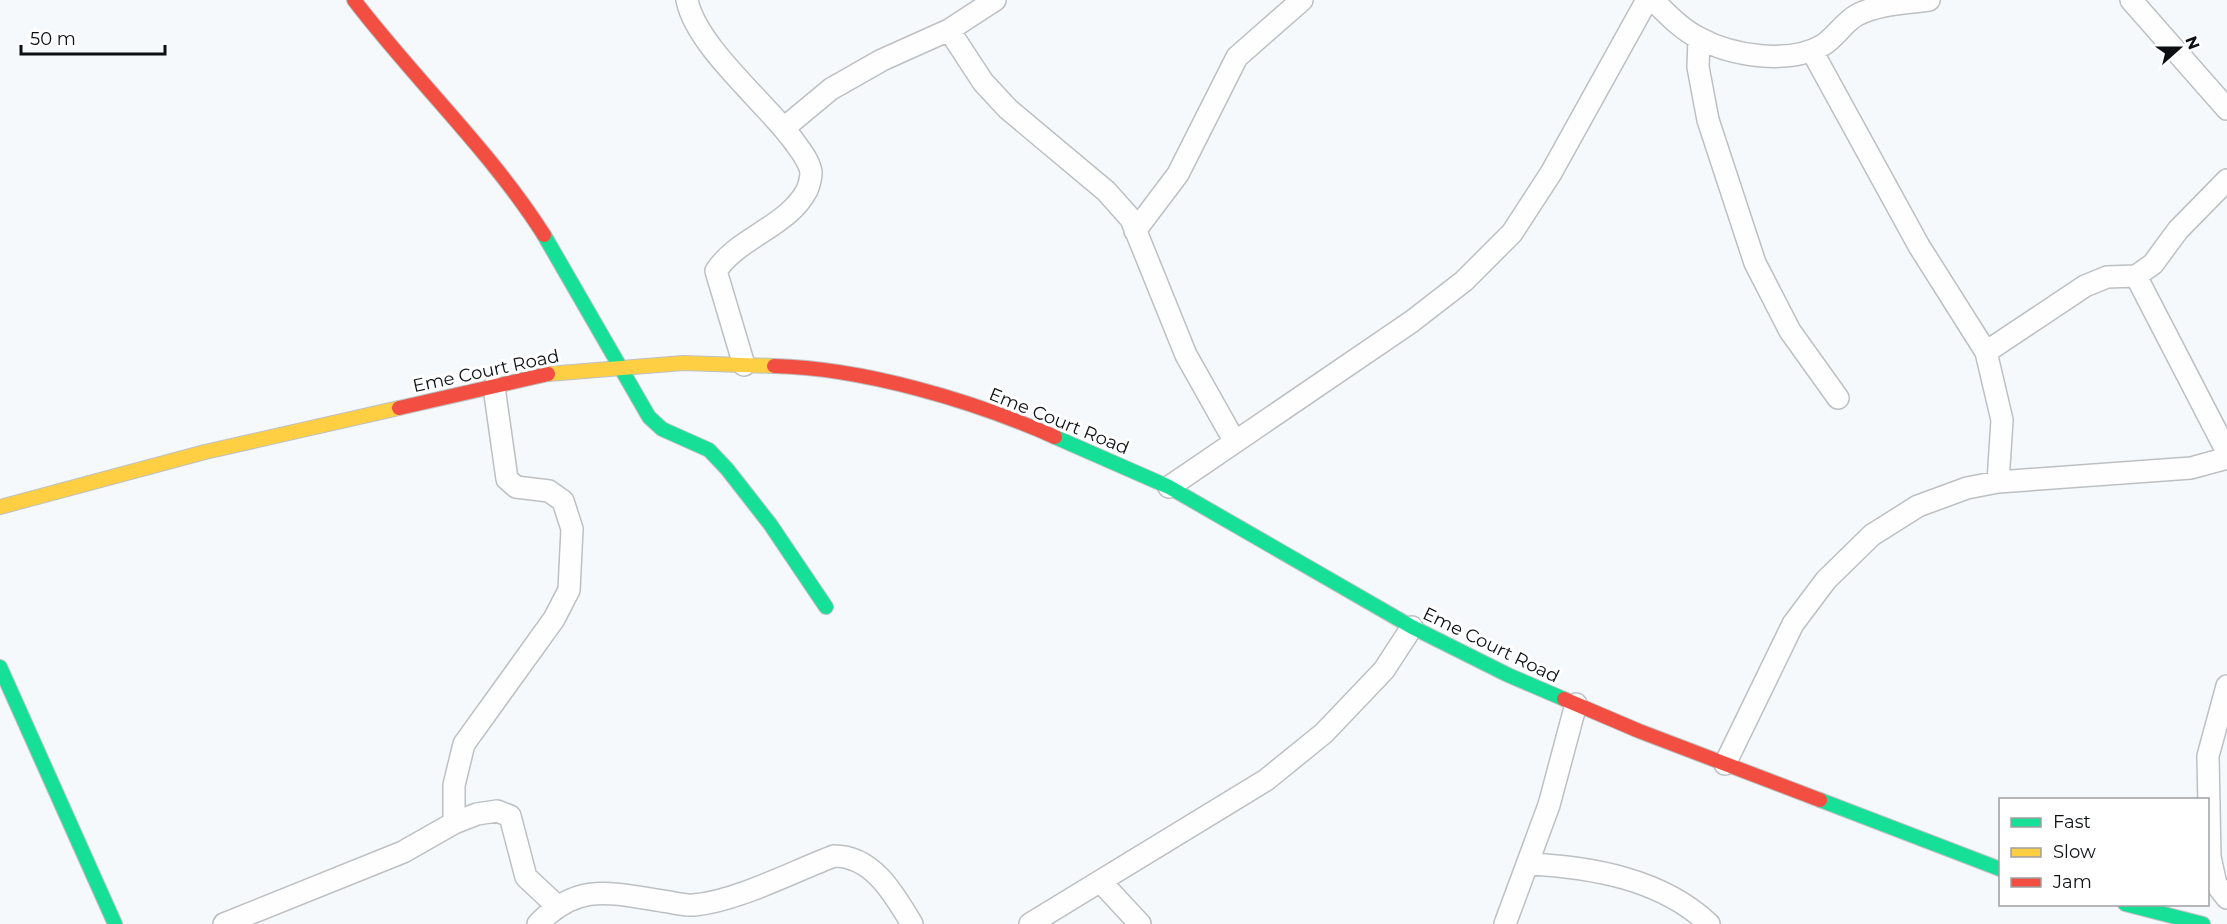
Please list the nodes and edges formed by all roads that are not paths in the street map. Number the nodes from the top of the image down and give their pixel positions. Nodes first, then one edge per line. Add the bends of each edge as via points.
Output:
1 (354, 0) edge
2 (687, 0) edge
3 (994, 0) edge
4 (1302, 0) edge
5 (1647, 0) edge
6 (1653, 0) edge
7 (1929, 0) edge
8 (2131, 0) edge
9 (949, 30) junction
10 (1699, 39) junction
11 (1812, 51) junction
12 (2227, 109) edge
13 (784, 128) junction
14 (2227, 180) edge
15 (1135, 231) junction
16 (2136, 276) junction
17 (1986, 352) junction
18 (744, 364) junction
19 (621, 366) junction
20 (494, 387) junction
21 (1838, 398) dead end
22 (1235, 442) junction
23 (2227, 452) edge
24 (2227, 458) edge
25 (1998, 482) junction
26 (1169, 487) junction
27 (0, 507) edge
28 (826, 607) dead end
29 (1412, 627) junction
30 (1, 672) edge
31 (2227, 686) edge
32 (1576, 704) junction
33 (1725, 764) junction
34 (2209, 798) edge
35 (2209, 806) edge
36 (454, 823) junction
37 (1529, 864) junction
38 (1999, 868) edge
39 (1101, 882) junction
40 (2227, 898) edge
41 (556, 905) junction
42 (2133, 906) edge
43 (115, 924) edge
44 (224, 924) edge
45 (538, 924) edge
46 (912, 924) edge
47 (1030, 924) edge
48 (1140, 924) edge
49 (1505, 924) edge
50 (1709, 924) edge
51 (2203, 924) edge

1 - 19 street via 388,46 522,200
2 - 13 street via 690,15 703,36
3 - 9 street
4 - 15 street via 1237,57 1178,174
5 - 22 street via 1551,172 1512,233 1464,281 1411,322
6 - 10 street
7 - 11 street via 1857,15
8 - 12 street
9 - 13 street via 882,60 831,89
9 - 15 street via 983,82 1008,110 1106,191 1131,219
10 - 11 street via 1738,52 1780,56
10 - 21 street via 1698,67 1708,120 1755,263 1790,331
11 - 17 street via 1919,246
13 - 18 street via 805,157 811,174 807,190 786,214 724,258 716,271
14 - 16 street via 2178,230 2153,264
15 - 22 street via 1186,355
16 - 17 street via 2107,278 2085,286
16 - 23 street
17 - 25 street via 2002,420
18 - 19 street, Eme Court Road
18 - 26 street, Eme Court Road via 871,379 953,399 1012,418
19 - 20 street, Eme Court Road via 552,373
19 - 28 street via 649,417 662,429 709,450 727,469
20 - 27 street, Eme Court Road via 205,452
20 - 36 street via 507,479 516,487 549,491 563,501 572,529 569,590 554,619 464,744 454,784
22 - 26 street
24 - 25 street via 2192,468
25 - 33 street via 1967,488 1918,506 1872,535 1826,580 1793,624
26 - 29 street, Eme Court Road
29 - 32 street, Eme Court Road
29 - 39 street via 1384,670 1324,733 1266,780
30 - 43 street
31 - 34 street via 2208,756
32 - 33 street, Eme Court Road
32 - 37 street
33 - 38 street, Eme Court Road
35 - 40 street via 2210,857 2216,884
36 - 41 street via 497,811 510,816 526,877
36 - 44 street via 403,852
37 - 49 street
37 - 50 street via 1601,870 1665,896 1696,912
39 - 47 street
39 - 48 street
41 - 45 street
41 - 46 street via 573,897 610,893 692,905 721,900 834,856 849,856 864,863 893,892
42 - 51 street

